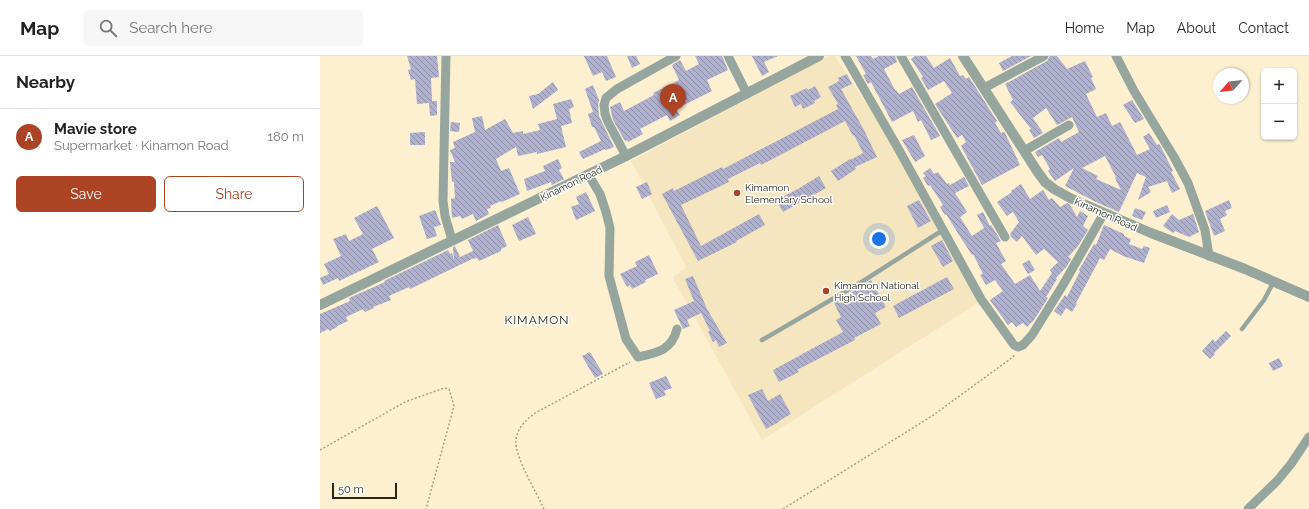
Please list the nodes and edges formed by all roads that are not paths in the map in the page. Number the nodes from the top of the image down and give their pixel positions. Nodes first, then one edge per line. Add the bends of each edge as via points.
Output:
1 (446, 56) edge
2 (676, 56) edge
3 (728, 56) edge
4 (819, 56) edge
5 (845, 56) edge
6 (902, 56) edge
7 (964, 56) edge
8 (1044, 56) edge
9 (1116, 56) edge
10 (984, 88) junction
11 (747, 94) junction
12 (1069, 124) dead end
13 (1024, 151) junction
14 (626, 156) junction
15 (588, 174) junction
16 (1104, 213) junction
17 (943, 230) junction
18 (1005, 238) dead end
19 (452, 240) junction
20 (1209, 256) junction
21 (1274, 282) junction
22 (1309, 297) edge
23 (320, 305) edge
24 (677, 329) dead end
25 (1242, 329) dead end
26 (762, 340) dead end
27 (1309, 438) edge
28 (1248, 509) edge

1 - 19 street via 443,201
2 - 14 street via 617,89 606,98 604,105 608,122
3 - 11 street
4 - 11 street, Kinamon Road
5 - 17 street
6 - 18 street
7 - 10 street, Kinamon Road
8 - 10 street
9 - 20 street via 1188,183 1205,230
10 - 13 street, Kinamon Road
11 - 14 street, Kinamon Road
12 - 13 street
13 - 16 street, Kinamon Road via 1041,176 1054,189
14 - 15 street, Kinamon Road
15 - 19 street, Kinamon Road
15 - 24 street via 600,194 610,228 609,276 626,339 638,357 668,347 675,338
16 - 17 street via 1032,335 1026,343 1018,347 1008,338 981,298
16 - 20 street, Kinamon Road
17 - 26 lane via 860,284
19 - 23 street, Kinamon Road
20 - 21 street, Kinamon Road
21 - 22 street, Kinamon Road
21 - 25 lane
27 - 28 street via 1292,464

